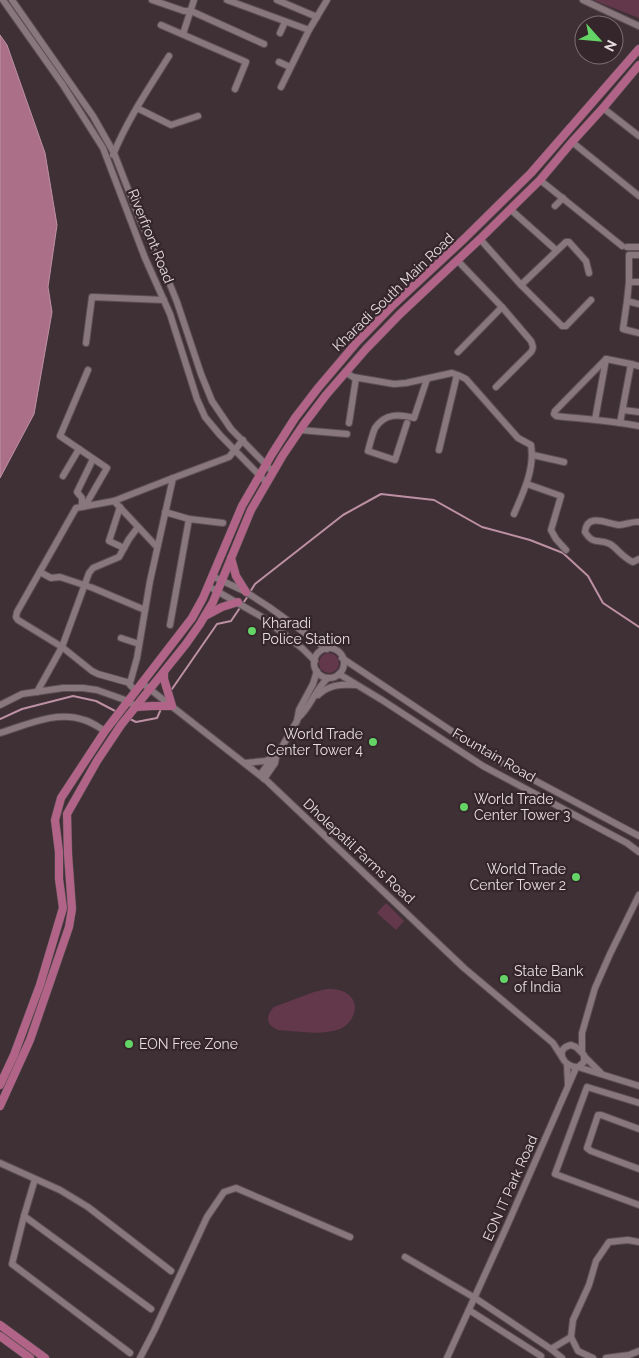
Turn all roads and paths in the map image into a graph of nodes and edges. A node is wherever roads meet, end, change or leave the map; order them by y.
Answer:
1 (3, 0) edge
2 (12, 0) edge
3 (152, 0) edge
4 (194, 0) edge
5 (227, 0) edge
6 (277, 0) edge
7 (327, 0) edge
8 (583, 0) edge
9 (191, 11) junction
10 (317, 17) junction
11 (284, 22) junction
12 (161, 25) dead end
13 (639, 26) edge
14 (309, 30) junction
15 (280, 33) dead end
16 (183, 34) junction
17 (264, 44) dead end
18 (639, 49) edge
19 (169, 56) dead end
20 (279, 62) dead end
21 (290, 67) junction
22 (637, 70) edge
23 (281, 87) dead end
24 (235, 90) dead end
25 (137, 108) junction
26 (603, 108) junction
27 (198, 116) dead end
28 (639, 136) edge
29 (572, 142) junction
30 (114, 153) junction
31 (110, 164) junction
32 (540, 180) junction
33 (639, 196) edge
34 (563, 198) junction
35 (554, 206) dead end
36 (510, 209) junction
37 (480, 239) junction
38 (639, 247) edge
39 (556, 250) junction
40 (639, 255) edge
41 (457, 260) junction
42 (589, 273) dead end
43 (629, 282) junction
44 (639, 282) edge
45 (521, 284) junction
46 (164, 300) junction
47 (591, 300) dead end
48 (627, 301) junction
49 (639, 304) edge
50 (502, 307) junction
51 (639, 333) edge
52 (86, 343) dead end
53 (458, 352) dead end
54 (606, 360) junction
55 (631, 364) junction
56 (639, 366) edge
57 (88, 370) dead end
58 (345, 372) junction
59 (457, 375) junction
60 (356, 378) junction
61 (427, 379) junction
62 (496, 387) dead end
63 (623, 410) junction
64 (639, 412) edge
65 (595, 420) junction
66 (349, 423) dead end
67 (620, 423) junction
68 (407, 424) dead end
69 (639, 426) edge
70 (300, 430) junction
71 (347, 434) dead end
72 (243, 440) junction
73 (78, 449) junction
74 (236, 450) junction
75 (439, 450) dead end
76 (532, 455) junction
77 (93, 459) junction
78 (564, 462) dead end
79 (266, 464) junction
80 (273, 472) junction
81 (260, 474) junction
82 (63, 476) dead end
83 (173, 478) junction
84 (267, 482) junction
85 (527, 484) junction
86 (114, 501) junction
87 (84, 507) junction
88 (120, 507) junction
89 (165, 512) junction
90 (514, 514) dead end
91 (189, 519) junction
92 (639, 522) edge
93 (223, 523) dead end
94 (138, 527) junction
95 (157, 547) junction
96 (124, 548) junction
97 (566, 550) dead end
98 (231, 558) junction
99 (639, 559) edge
100 (40, 572) junction
101 (212, 576) junction
102 (221, 581) junction
103 (84, 585) junction
104 (208, 586) junction
105 (217, 591) junction
106 (249, 594) junction
107 (239, 603) junction
108 (145, 610) junction
109 (205, 616) junction
110 (170, 625) dead end
111 (122, 638) dead end
112 (139, 644) junction
113 (62, 647) junction
114 (327, 649) junction
115 (342, 658) junction
116 (315, 662) junction
117 (317, 671) junction
118 (164, 672) junction
119 (339, 674) junction
120 (328, 678) junction
121 (130, 683) junction
122 (142, 683) junction
123 (358, 685) junction
124 (150, 689) junction
125 (136, 691) junction
126 (37, 692) junction
127 (313, 699) junction
128 (126, 704) junction
129 (0, 705) edge
130 (172, 706) junction
131 (134, 710) junction
132 (115, 717) junction
133 (298, 718) junction
134 (123, 723) junction
135 (105, 731) junction
136 (0, 733) edge
137 (274, 758) junction
138 (245, 763) junction
139 (262, 777) junction
140 (639, 836) edge
141 (639, 852) edge
142 (639, 896) edge
143 (28, 1018) junction
144 (37, 1021) junction
145 (582, 1032) junction
146 (553, 1043) junction
147 (569, 1046) junction
148 (583, 1054) junction
149 (562, 1057) junction
150 (567, 1064) junction
151 (577, 1068) junction
152 (602, 1074) junction
153 (0, 1085) edge
154 (639, 1086) edge
155 (569, 1087) junction
156 (639, 1103) edge
157 (0, 1106) edge
158 (639, 1129) edge
159 (0, 1163) edge
160 (639, 1168) edge
161 (35, 1179) junction
162 (639, 1205) edge
163 (24, 1216) junction
164 (350, 1237) dead end
165 (639, 1242) edge
166 (405, 1257) dead end
167 (171, 1271) dead end
168 (475, 1298) junction
169 (152, 1309) dead end
170 (469, 1310) junction
171 (0, 1324) edge
172 (529, 1334) junction
173 (0, 1336) edge
174 (572, 1337) junction
175 (522, 1346) junction
176 (551, 1350) junction
177 (639, 1351) edge
178 (130, 1353) dead end
179 (541, 1356) dead end
180 (30, 1358) edge
181 (45, 1358) edge
182 (140, 1358) edge
183 (447, 1358) edge
184 (562, 1358) edge
185 (593, 1358) edge
186 (606, 1358) edge

1 - 31 street, Riverfront Road
2 - 30 street, Riverfront Road
3 - 9 street
4 - 9 street
5 - 11 street
6 - 10 street
7 - 10 street
8 - 13 street
9 - 16 street
9 - 17 street
10 - 14 street
11 - 14 street
11 - 15 street
12 - 16 street
14 - 21 street
16 - 24 street
18 - 79 main road, Kharadi South Main Road
19 - 25 street
20 - 21 street
21 - 23 street
22 - 26 main road, Kharadi South Main Road
25 - 27 street
25 - 30 street
26 - 28 street
26 - 29 main road, Kharadi South Main Road
29 - 32 main road, Kharadi South Main Road
29 - 33 street
30 - 31 street
30 - 72 street, Riverfront Road
31 - 46 street, Riverfront Road
32 - 34 street
32 - 36 main road, Kharadi South Main Road
34 - 35 street
34 - 38 street
36 - 37 main road, Kharadi South Main Road
36 - 39 street
37 - 41 main road, Kharadi South Main Road
37 - 45 street
39 - 42 street
39 - 45 street
40 - 43 street
41 - 50 street
41 - 58 main road, Kharadi South Main Road
43 - 44 street
43 - 48 street
45 - 47 street
46 - 52 street
46 - 74 street, Riverfront Road
48 - 49 street
48 - 51 street
50 - 53 street
50 - 62 street
54 - 55 street
54 - 65 street
54 - 65 street
55 - 56 street
55 - 63 street
57 - 73 street
58 - 60 street
58 - 70 main road, Kharadi South Main Road
59 - 61 street
59 - 75 street
59 - 76 street
60 - 61 street
60 - 66 street
61 - 68 street
63 - 64 street
63 - 67 street
65 - 67 street
67 - 69 street
70 - 71 street
70 - 80 main road, Kharadi South Main Road
72 - 74 street
72 - 79 street, Riverfront Road
73 - 77 street
73 - 82 street
74 - 81 street, Riverfront Road
74 - 83 street
76 - 78 street
76 - 85 street
77 - 87 street
77 - 87 street
79 - 80 street, Riverfront Road
79 - 81 main road, Kharadi South Main Road
80 - 84 main road, Kharadi South Main Road
81 - 84 street, Riverfront Road
81 - 101 main road, Kharadi South Main Road
83 - 86 street
83 - 89 street
84 - 98 main road, Kharadi South Main Road
85 - 90 street
85 - 97 street
86 - 87 street
86 - 88 street
87 - 100 street
88 - 94 street
88 - 96 street
89 - 91 street
89 - 95 street
91 - 93 street
91 - 110 street
92 - 99 street
94 - 95 street
94 - 96 street
95 - 108 street
96 - 103 street
98 - 102 main road, Kharadi South Main Road
98 - 106 main road
100 - 103 street
100 - 113 street
101 - 102 street, Fountain Road
101 - 104 main road, Kharadi South Main Road
102 - 105 main road, Kharadi South Main Road
102 - 106 street, Fountain Road
103 - 108 street
103 - 113 street
104 - 105 street
104 - 122 main road, Kharadi South Main Road
105 - 107 street
105 - 109 main road, Kharadi South Main Road
106 - 114 street, Fountain Road
107 - 109 main road
107 - 116 street
108 - 112 street
109 - 118 main road, Kharadi South Main Road
111 - 112 street
112 - 121 street
113 - 121 street
113 - 126 street
114 - 115 street, Fountain Road
114 - 116 street
115 - 119 street
115 - 140 street, Fountain Road
116 - 117 street
117 - 120 street
117 - 133 street
118 - 124 main road, Kharadi South Main Road
118 - 130 main road
119 - 120 street
119 - 123 street, Fountain Road
120 - 127 street
121 - 125 street
122 - 124 street, Dholepatil Farms Road
122 - 125 main road, Kharadi South Main Road
123 - 127 street
123 - 141 street, Fountain Road
124 - 130 street, Dholepatil Farms Road
124 - 131 main road, Kharadi South Main Road
125 - 128 main road, Kharadi South Main Road
126 - 128 street
126 - 129 street
127 - 133 street
128 - 131 street
128 - 132 main road, Kharadi South Main Road
130 - 131 main road
130 - 138 street, Dholepatil Farms Road
131 - 134 main road, Kharadi South Main Road
132 - 134 main road
132 - 135 main road, Kharadi South Main Road
133 - 137 street
134 - 144 main road, Kharadi South Main Road
135 - 136 street
135 - 143 main road, Kharadi South Main Road
137 - 138 street
137 - 139 street
138 - 139 street, Dholepatil Farms Road
139 - 146 street, Dholepatil Farms Road
142 - 145 street
143 - 144 main road
143 - 153 main road, Kharadi South Main Road
144 - 157 main road, Kharadi South Main Road
145 - 147 street
145 - 148 street
146 - 147 street, Dholepatil Farms Road
146 - 149 street, Dholepatil Farms Road
147 - 148 street
147 - 149 street
148 - 151 street
148 - 152 street
149 - 150 street
150 - 151 street
150 - 155 street
151 - 152 street
151 - 155 street, EON IT Park Road
152 - 154 street
155 - 168 street, EON IT Park Road
156 - 162 street
158 - 160 street
159 - 161 street
161 - 163 street
161 - 167 street
163 - 169 street
163 - 178 street
164 - 182 street
165 - 174 street
166 - 168 street
168 - 170 street, EON IT Park Road
168 - 172 street
170 - 175 street
170 - 183 street, EON IT Park Road
171 - 181 main road
172 - 175 street
172 - 176 street
173 - 180 main road
174 - 176 street
174 - 185 street
175 - 179 street
176 - 184 street
177 - 186 street

